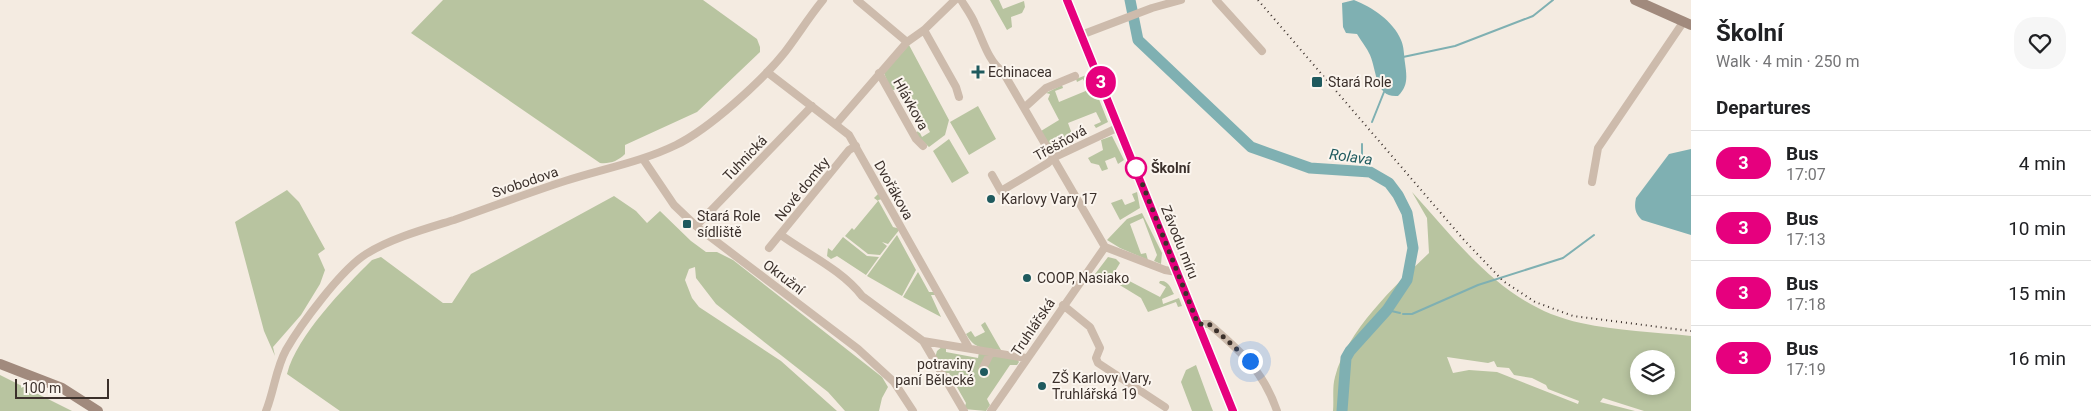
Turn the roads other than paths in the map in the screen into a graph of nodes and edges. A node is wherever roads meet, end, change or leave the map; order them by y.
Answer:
1 (823, 0) edge
2 (857, 0) edge
3 (955, 0) edge
4 (961, 0) edge
5 (1067, 0) edge
6 (1181, 0) edge
7 (1216, 0) edge
8 (1635, 0) edge
9 (1687, 23) edge
10 (924, 30) junction
11 (1081, 35) junction
12 (907, 42) junction
13 (1262, 50) dead end
14 (767, 72) junction
15 (879, 73) junction
16 (1075, 76) dead end
17 (959, 97) dead end
18 (812, 106) junction
19 (1024, 108) junction
20 (836, 124) junction
21 (1119, 127) junction
22 (856, 146) junction
23 (923, 146) dead end
24 (1053, 158) junction
25 (643, 159) junction
26 (992, 175) dead end
27 (1592, 182) dead end
28 (696, 226) junction
29 (781, 235) junction
30 (1105, 247) junction
31 (769, 248) dead end
32 (1177, 272) junction
33 (1063, 305) junction
34 (1198, 324) junction
35 (923, 341) junction
36 (939, 344) junction
37 (969, 348) junction
38 (991, 352) junction
39 (932, 357) junction
40 (1026, 358) junction
41 (0, 364) edge
42 (983, 368) dead end
43 (1165, 407) dead end
44 (98, 411) edge
45 (266, 411) edge
46 (913, 411) edge
47 (964, 411) edge
48 (990, 411) edge
49 (1233, 411) edge
50 (1278, 411) edge

1 - 14 street, Svobodova
2 - 12 street
3 - 10 street, Hlávkova
4 - 19 street
5 - 11 main road, Závodu míru
6 - 11 street
7 - 13 street
8 - 9 main road
9 - 27 street
10 - 12 street, Hlávkova
10 - 17 street
11 - 21 main road, Závodu míru
12 - 15 street, Hlávkova
14 - 18 street, Dvořákova
14 - 25 street, Svobodova
15 - 20 street, Hlávkova
15 - 23 street, Hlávkova
16 - 19 street
18 - 20 street, Dvořákova
18 - 28 street, Tuhnická
19 - 24 street
20 - 22 street, Dvořákova
21 - 24 street, Třešňová
21 - 32 main road, Závodu míru
22 - 29 street, Nové domky
22 - 37 street, Dvořákova
24 - 26 street, Třešňová
24 - 30 street
25 - 28 street, Okružní
25 - 45 street, Svobodova
28 - 46 street, Okružní
29 - 31 street, Nové domky
29 - 35 street
30 - 32 street
30 - 33 street, Truhlářská
32 - 34 main road, Závodu míru
33 - 40 street, Truhlářská
33 - 43 street
34 - 49 main road, Závodu míru
34 - 50 street
35 - 36 street
35 - 39 street
36 - 37 street
36 - 39 street
37 - 38 street
38 - 40 street
38 - 42 street
39 - 47 street
40 - 48 street, Truhlářská
41 - 44 main road

